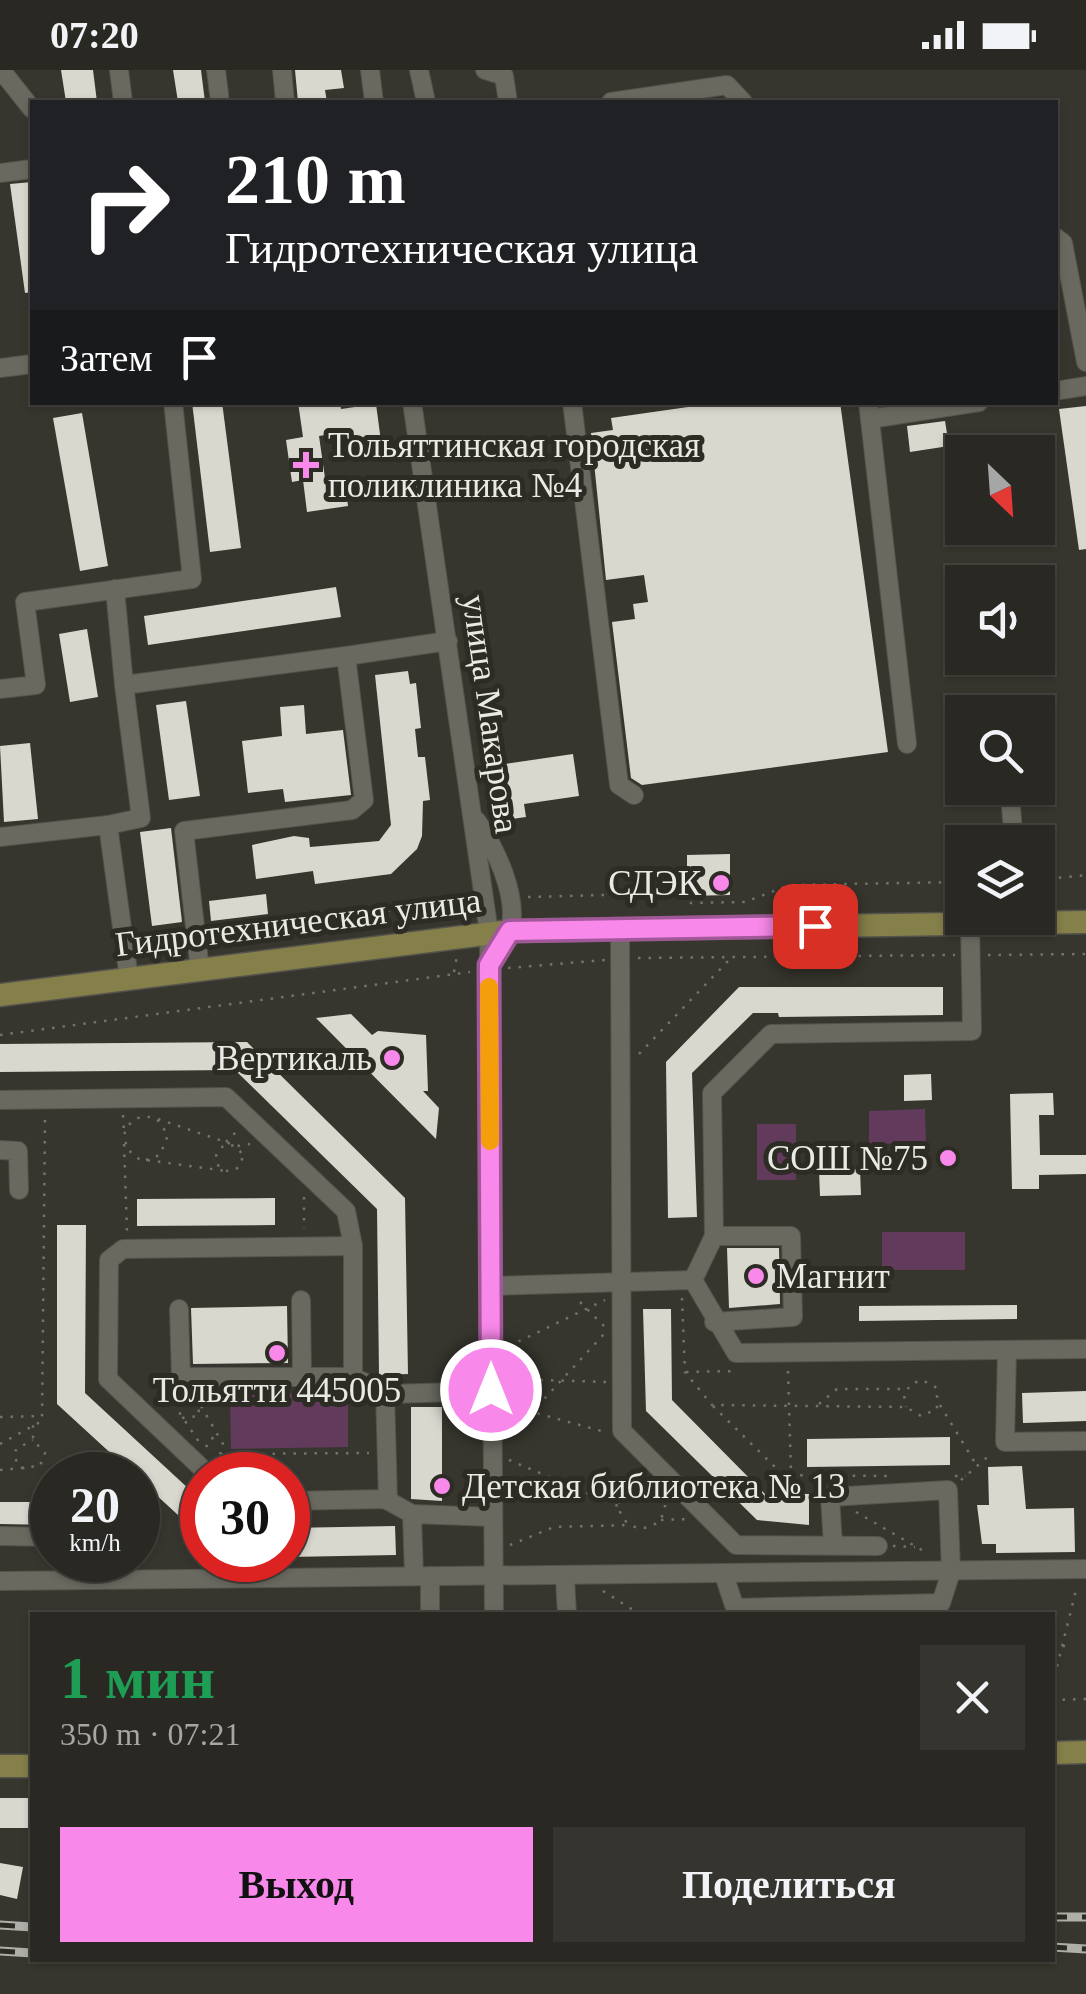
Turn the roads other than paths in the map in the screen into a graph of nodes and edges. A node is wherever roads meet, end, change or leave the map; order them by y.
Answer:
1 (1, 70) edge
2 (119, 70) edge
3 (216, 70) edge
4 (282, 70) edge
5 (370, 70) edge
6 (418, 70) edge
7 (485, 70) edge
8 (726, 78) edge
9 (123, 100) edge
10 (220, 100) edge
11 (285, 100) edge
12 (374, 100) edge
13 (426, 100) edge
14 (508, 100) edge
15 (622, 100) edge
16 (742, 100) edge
17 (30, 106) edge
18 (30, 169) edge
19 (0, 173) edge
20 (1058, 239) edge
21 (1086, 362) edge
22 (30, 364) edge
23 (0, 368) edge
24 (1086, 386) edge
25 (1058, 391) edge
26 (173, 405) edge
27 (412, 405) edge
28 (572, 405) edge
29 (943, 405) edge
30 (869, 411) edge
31 (115, 589) junction
32 (448, 641) junction
33 (346, 656) junction
34 (124, 686) junction
35 (0, 689) edge
36 (907, 744) dead end
37 (634, 795) dead end
38 (1011, 807) dead end
39 (472, 815) junction
40 (108, 825) junction
41 (1013, 825) edge
42 (0, 838) edge
43 (1055, 921) edge
44 (1086, 922) edge
45 (945, 923) edge
46 (620, 928) junction
47 (500, 932) junction
48 (970, 935) edge
49 (200, 970) junction
50 (129, 978) junction
51 (0, 995) edge
52 (0, 1100) edge
53 (0, 1150) edge
54 (19, 1190) dead end
55 (714, 1236) junction
56 (353, 1246) junction
57 (687, 1280) junction
58 (624, 1282) junction
59 (490, 1286) junction
60 (301, 1300) dead end
61 (179, 1308) dead end
62 (714, 1322) junction
63 (1086, 1349) edge
64 (1007, 1350) junction
65 (302, 1377) junction
66 (354, 1377) junction
67 (491, 1384) junction
68 (385, 1392) junction
69 (1086, 1441) edge
70 (185, 1452) edge
71 (388, 1501) junction
72 (310, 1502) edge
73 (412, 1514) junction
74 (492, 1517) junction
75 (0, 1536) edge
76 (30, 1537) edge
77 (833, 1545) junction
78 (874, 1546) road end
79 (951, 1567) junction
80 (1083, 1570) edge
81 (422, 1576) junction
82 (492, 1576) junction
83 (724, 1576) junction
84 (565, 1578) junction
85 (0, 1581) edge
86 (429, 1612) edge
87 (494, 1612) edge
88 (566, 1612) edge
89 (1086, 1752) edge
90 (1055, 1753) edge
91 (0, 1766) edge
92 (30, 1766) edge

1 - 17 street
2 - 9 street
3 - 10 street
4 - 11 street
5 - 12 street
6 - 13 street
7 - 14 street
8 - 15 street
8 - 16 street
18 - 19 street
20 - 21 street
22 - 23 street
24 - 25 street
26 - 31 street
27 - 32 street, улица Макарова
28 - 37 street
29 - 30 street
30 - 36 street
31 - 34 street
31 - 35 street
32 - 33 street
32 - 39 street, улица Макарова
33 - 34 street
33 - 49 street
34 - 40 street
38 - 41 street
39 - 47 street, улица Макарова
39 - 47 street
40 - 42 street
40 - 50 street
43 - 44 main road, Гидротехническая улица
45 - 46 main road, Гидротехническая улица
46 - 47 main road, Гидротехническая улица
46 - 58 street
47 - 49 main road, Гидротехническая улица
47 - 59 street
48 - 55 street
49 - 50 main road, Гидротехническая улица
50 - 51 main road, Гидротехническая улица
52 - 56 street
53 - 54 street
55 - 57 street
55 - 62 street
56 - 66 street
56 - 70 street
57 - 58 street
57 - 62 street
58 - 59 street
58 - 77 street
59 - 67 street
60 - 65 street
61 - 65 street
62 - 64 street
63 - 64 street
64 - 69 street
65 - 66 street
66 - 68 street
67 - 68 street
67 - 74 street
68 - 71 street
71 - 72 street
71 - 73 street
73 - 74 street
73 - 81 street
74 - 82 street
75 - 76 street
77 - 78 street
77 - 79 street
79 - 80 street
79 - 83 street
79 - 83 street
81 - 82 street
81 - 85 street
81 - 86 street
82 - 84 street
82 - 87 street
83 - 84 street
84 - 88 street
89 - 90 main road
91 - 92 main road

